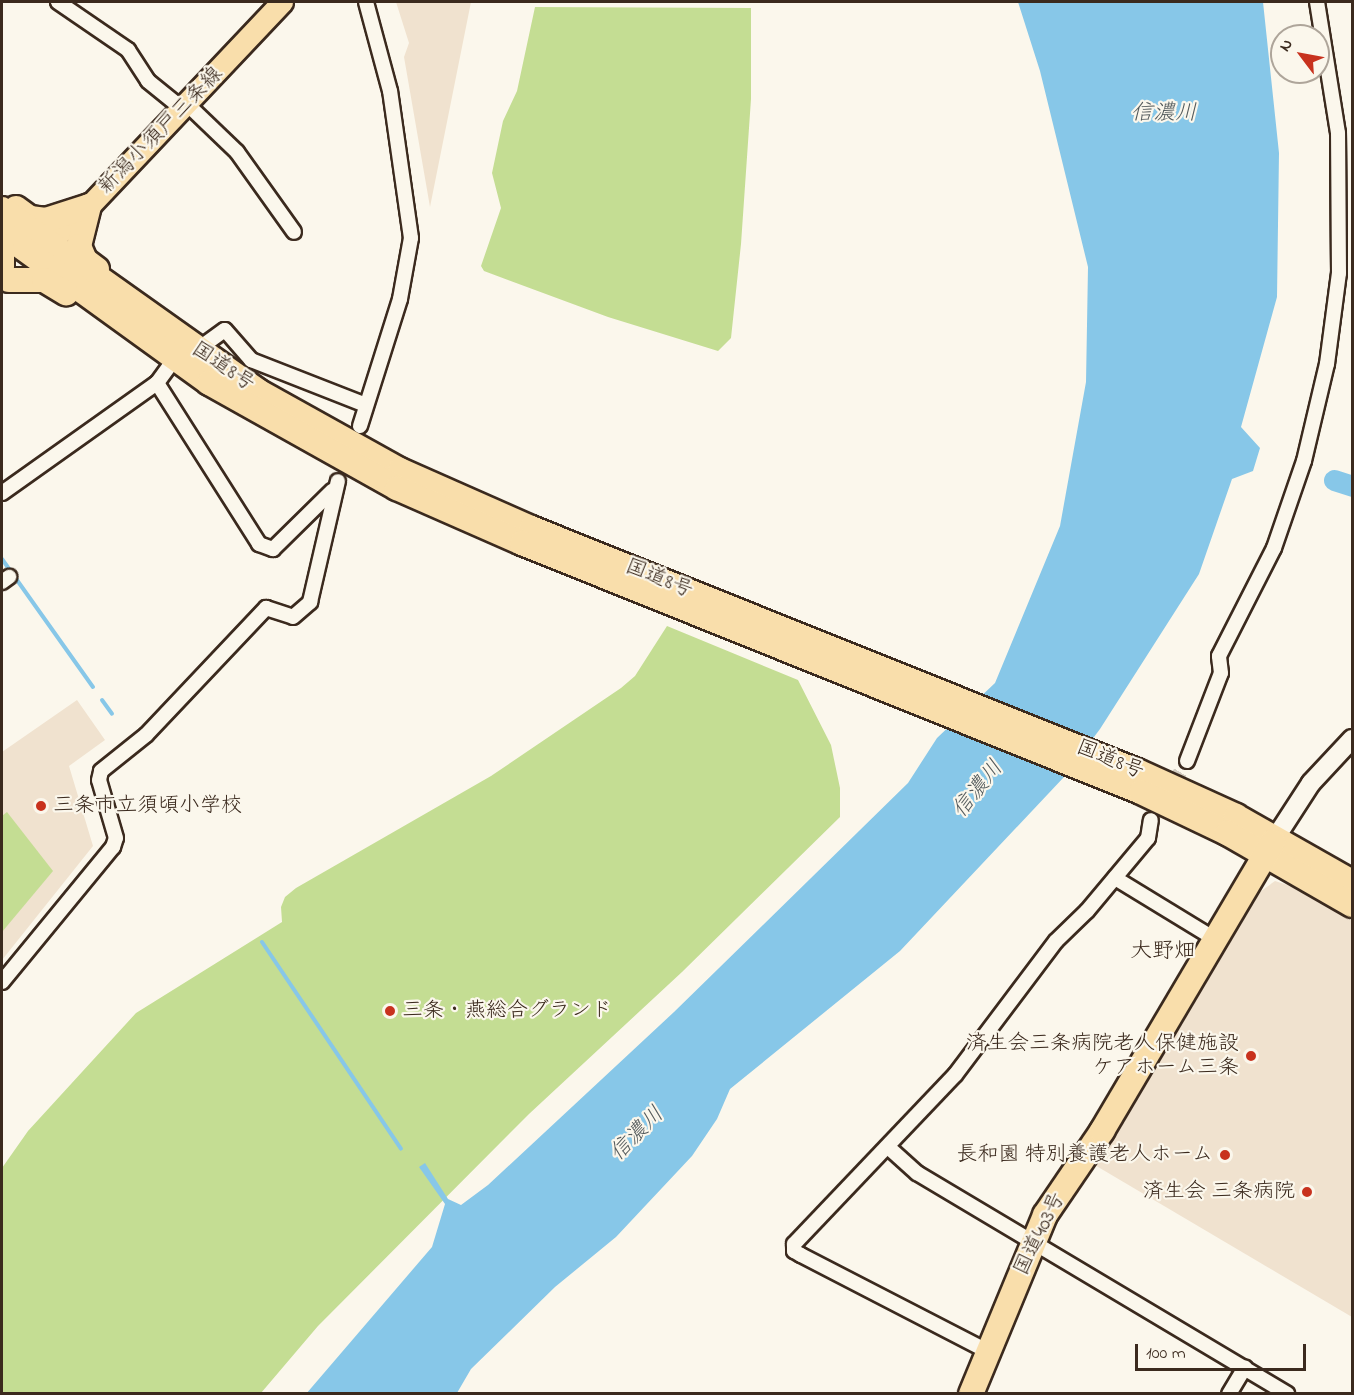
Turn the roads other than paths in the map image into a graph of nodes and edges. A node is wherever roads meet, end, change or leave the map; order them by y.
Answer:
1 (58, 2) edge
2 (83, 2) edge
3 (282, 2) edge
4 (366, 2) edge
5 (1317, 2) edge
6 (75, 14) junction
7 (187, 104) junction
8 (2, 198) edge
9 (89, 206) junction
10 (2, 209) edge
11 (294, 232) dead end
12 (2, 233) edge
13 (2, 246) edge
14 (41, 250) junction
15 (4, 278) edge
16 (143, 312) junction
17 (110, 313) junction
18 (197, 350) junction
19 (174, 360) junction
20 (157, 383) junction
21 (366, 405) junction
22 (360, 426) dead end
23 (398, 479) junction
24 (2, 493) edge
25 (1353, 739) edge
26 (1187, 761) tunnel mouth
27 (1151, 820) tunnel mouth
28 (1270, 846) junction
29 (1115, 878) junction
30 (1353, 882) edge
31 (1353, 905) edge
32 (1215, 939) junction
33 (2, 982) edge
34 (888, 1147) junction
35 (1033, 1239) junction
36 (987, 1351) junction
37 (1245, 1367) junction
38 (971, 1394) edge
39 (1229, 1394) edge
40 (1287, 1394) edge

1 - 6 street
2 - 6 street
3 - 7 main road, 新潟小須戸三条線
4 - 21 street
5 - 26 street
6 - 7 street
7 - 9 main road, 新潟小須戸三条線
7 - 11 street
8 - 9 highway
9 - 14 main road, 新潟小須戸三条線
9 - 16 highway
10 - 14 highway, 国道8号
12 - 14 highway, 国道8号
13 - 15 highway
14 - 15 street
14 - 16 highway, 国道8号
14 - 17 highway, 国道8号
15 - 17 highway
16 - 18 highway, 国道8号
17 - 19 highway, 国道8号
18 - 21 street
18 - 23 highway, 国道8号
19 - 20 street
19 - 23 highway, 国道8号
20 - 24 street
20 - 33 street
21 - 22 street
23 - 28 highway, 国道8号
25 - 28 street
27 - 29 street
28 - 30 highway, 国道8号
28 - 31 highway, 国道8号
28 - 32 highway, 国道403号
29 - 32 street
29 - 34 street
32 - 35 highway, 国道403号
34 - 35 street
34 - 36 street
35 - 36 highway, 国道403号
35 - 37 street
36 - 38 highway, 国道403号
37 - 39 street
37 - 40 street

